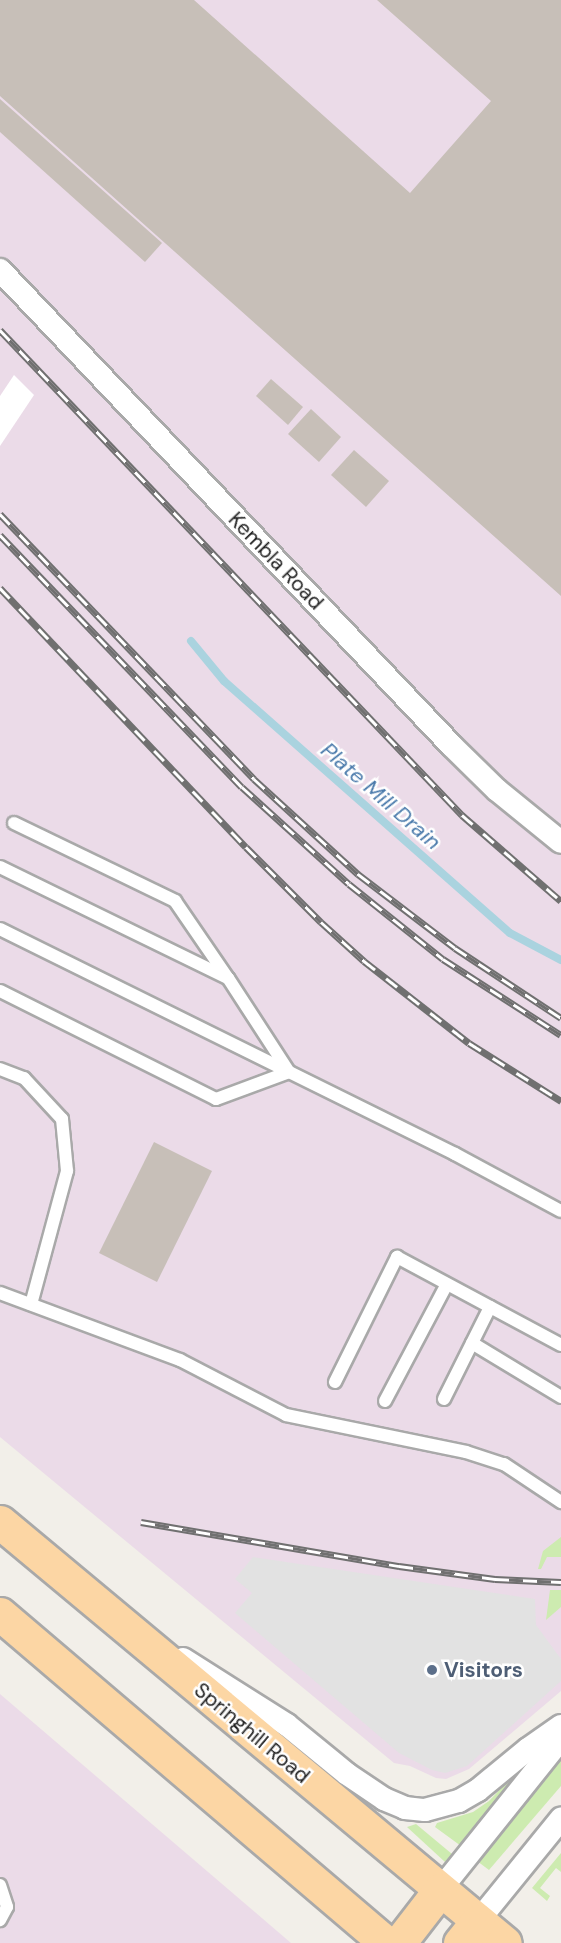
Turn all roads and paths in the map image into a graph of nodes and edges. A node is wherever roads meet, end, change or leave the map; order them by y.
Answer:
1 (0, 270) edge
2 (14, 823) dead end
3 (561, 842) edge
4 (0, 867) edge
5 (0, 928) edge
6 (228, 978) junction
7 (0, 991) edge
8 (0, 1070) edge
9 (289, 1072) junction
10 (561, 1211) edge
11 (447, 1284) junction
12 (0, 1293) edge
13 (31, 1304) junction
14 (490, 1307) junction
15 (472, 1343) junction
16 (561, 1345) edge
17 (335, 1382) dead end
18 (561, 1397) edge
19 (444, 1399) dead end
20 (385, 1401) dead end
21 (561, 1502) edge
22 (0, 1522) edge
23 (108, 1612) junction
24 (0, 1614) edge
25 (561, 1726) edge
26 (561, 1739) edge
27 (561, 1819) edge
28 (0, 1885) edge
29 (440, 1890) junction
30 (0, 1920) edge
31 (469, 1932) edge
32 (386, 1943) edge
33 (399, 1943) edge
34 (505, 1943) edge

1 - 3 street, Kembla Road
2 - 6 lane
4 - 6 lane
5 - 9 lane
6 - 9 lane
7 - 9 lane
8 - 13 lane
9 - 10 lane
11 - 14 lane
11 - 17 lane
11 - 20 lane
12 - 13 lane
13 - 21 lane
14 - 15 lane
14 - 16 lane
15 - 18 lane
15 - 19 lane
22 - 23 main road, Springhill Road
23 - 25 street
23 - 29 main road, Springhill Road
24 - 32 main road
26 - 29 street
27 - 31 street
28 - 30 lane
29 - 31 main road, Springhill Road
29 - 33 main road
31 - 34 main road, Springhill Road

